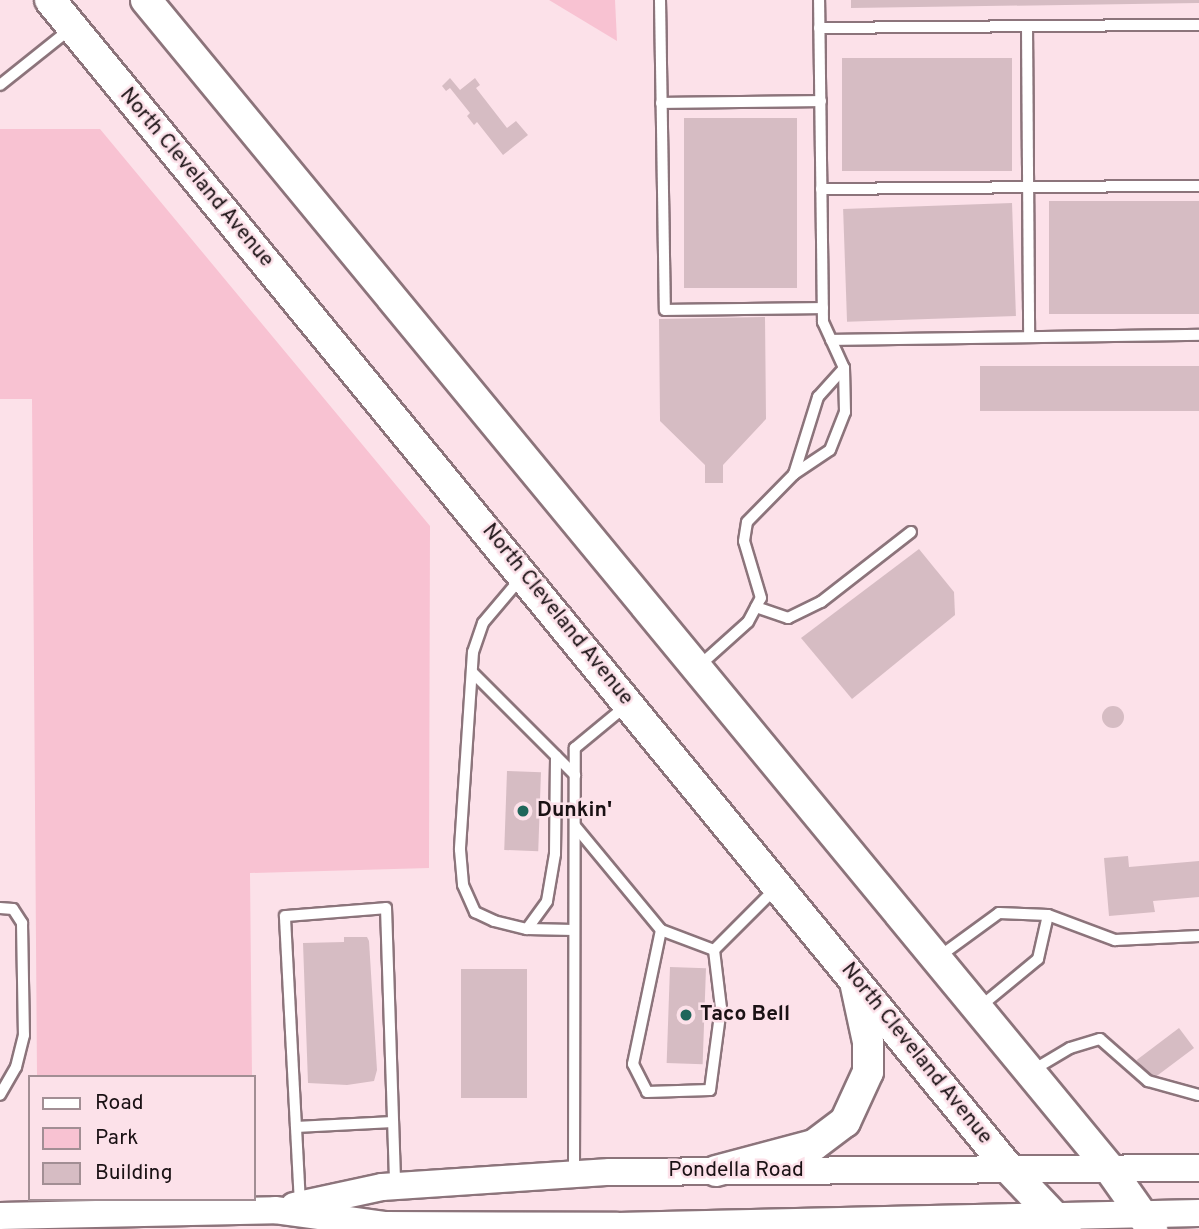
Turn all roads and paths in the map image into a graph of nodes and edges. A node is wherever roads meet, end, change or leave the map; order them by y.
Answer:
1 (50, 0) edge
2 (146, 0) edge
3 (660, 0) edge
4 (819, 0) edge
5 (1199, 25) edge
6 (1027, 27) junction
7 (73, 28) junction
8 (820, 28) junction
9 (0, 85) edge
10 (821, 101) junction
11 (661, 103) junction
12 (1199, 186) edge
13 (1028, 187) junction
14 (821, 189) junction
15 (823, 308) junction
16 (1199, 335) edge
17 (1029, 337) junction
18 (831, 340) junction
19 (844, 368) junction
20 (794, 474) junction
21 (911, 532) dead end
22 (524, 575) junction
23 (756, 607) junction
24 (697, 668) junction
25 (472, 672) junction
26 (630, 703) junction
27 (556, 757) junction
28 (575, 775) junction
29 (575, 826) junction
30 (780, 885) junction
31 (0, 908) edge
32 (1048, 915) junction
33 (527, 929) junction
34 (574, 930) junction
35 (661, 930) junction
36 (1199, 936) edge
37 (714, 950) junction
38 (937, 959) junction
39 (853, 974) junction
40 (978, 1008) junction
41 (1030, 1072) junction
42 (0, 1095) edge
43 (1199, 1096) edge
44 (393, 1122) junction
45 (296, 1126) junction
46 (1110, 1168) junction
47 (1199, 1168) edge
48 (1010, 1170) junction
49 (716, 1171) junction
50 (574, 1174) junction
51 (395, 1186) junction
52 (287, 1207) junction
53 (1199, 1213) edge
54 (0, 1216) edge
55 (1147, 1222) edge
56 (1062, 1224) edge
57 (819, 1226) edge

1 - 7 main road, North Cleveland Avenue
2 - 24 main road
3 - 11 lane
4 - 8 lane
5 - 6 lane
6 - 8 lane
6 - 13 lane
7 - 9 lane
7 - 22 main road, North Cleveland Avenue
8 - 10 lane
10 - 11 lane
10 - 14 lane
11 - 15 lane
12 - 13 lane
13 - 14 lane
13 - 17 lane
14 - 15 lane
15 - 18 lane
16 - 17 lane
17 - 18 lane
18 - 19 lane
19 - 20 lane
19 - 20 lane
20 - 23 lane
21 - 23 lane
22 - 25 lane
22 - 26 main road, North Cleveland Avenue
23 - 24 lane
24 - 38 main road
25 - 27 lane
25 - 33 lane
26 - 28 lane
26 - 30 main road, North Cleveland Avenue
27 - 28 lane
27 - 33 lane
28 - 29 lane
29 - 34 lane
29 - 35 lane
30 - 37 lane
30 - 39 main road, North Cleveland Avenue
31 - 42 lane
32 - 36 lane
32 - 38 lane
32 - 40 lane
33 - 34 lane
34 - 50 lane
35 - 37 lane
35 - 37 lane
38 - 40 main road
39 - 48 main road, North Cleveland Avenue
39 - 49 main road
40 - 41 main road
41 - 43 lane
41 - 46 main road
44 - 45 lane
44 - 45 lane
44 - 51 lane
45 - 52 lane
46 - 47 main road, Pondella Road
46 - 48 main road, Pondella Road
46 - 55 main road
48 - 49 main road, Pondella Road
48 - 56 main road, North Cleveland Avenue
49 - 50 main road, Pondella Road
50 - 51 main road, Pondella Road
51 - 52 main road, Pondella Road
52 - 54 main road, Pondella Road
52 - 57 main road, Pondella Road
53 - 55 main road, Pondella Road
55 - 56 main road, Pondella Road
56 - 57 main road, Pondella Road

